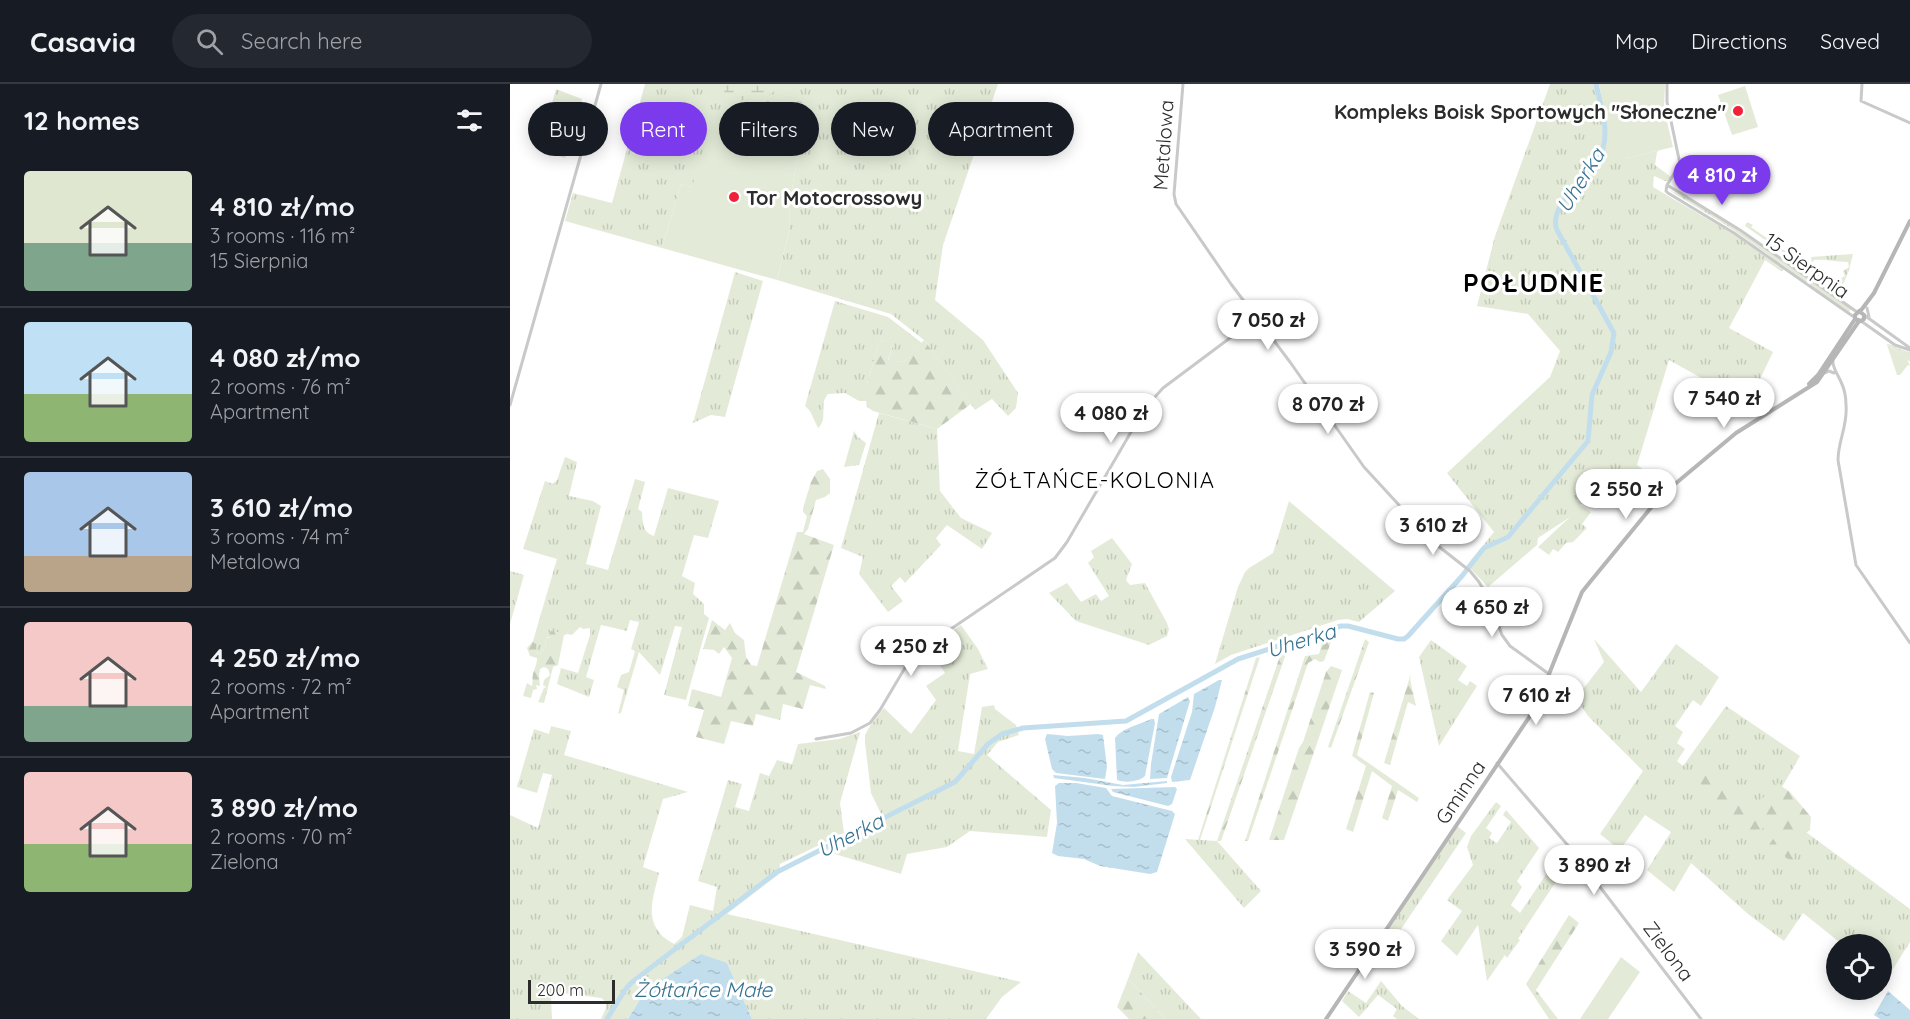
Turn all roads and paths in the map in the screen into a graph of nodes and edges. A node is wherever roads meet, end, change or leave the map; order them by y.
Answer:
1 (601, 84) edge
2 (1183, 84) edge
3 (1667, 84) edge
4 (1862, 84) edge
5 (1910, 123) edge
6 (1667, 185) junction
7 (1910, 221) edge
8 (1866, 307) junction
9 (1856, 310) junction
10 (1252, 312) junction
11 (1864, 315) junction
12 (1258, 319) junction
13 (1869, 319) junction
14 (1856, 321) junction
15 (1255, 324) junction
16 (1248, 325) junction
17 (1263, 326) junction
18 (1910, 349) edge
19 (1833, 358) junction
20 (1827, 364) junction
21 (1835, 372) junction
22 (1823, 375) junction
23 (1797, 394) junction
24 (510, 405) edge
25 (1910, 643) edge
26 (1549, 674) junction
27 (816, 739) dead end
28 (1497, 763) junction
29 (1326, 1019) edge
30 (1701, 1019) edge

1 - 24 street
2 - 10 street, Metalowa
3 - 6 street
4 - 5 street
6 - 9 street, 15 Sierpnia
6 - 14 street, 15 Sierpnia
7 - 8 main road
8 - 9 main road
8 - 11 main road
8 - 13 street
9 - 11 main road
9 - 14 main road
10 - 12 street, Metalowa
10 - 16 street
11 - 13 street
11 - 14 main road
12 - 15 street
12 - 16 street
12 - 17 street, Metalowa
13 - 18 street
14 - 18 street
14 - 19 main road
14 - 20 main road
15 - 16 street
15 - 17 street
16 - 27 street
17 - 26 street, Metalowa
19 - 20 main road
19 - 21 street
20 - 21 street
20 - 22 main road
20 - 23 main road
21 - 22 street
21 - 25 street
22 - 23 main road
23 - 26 main road, Gminna
26 - 28 main road, Gminna
28 - 29 main road, Gminna
28 - 30 street, Zielona

